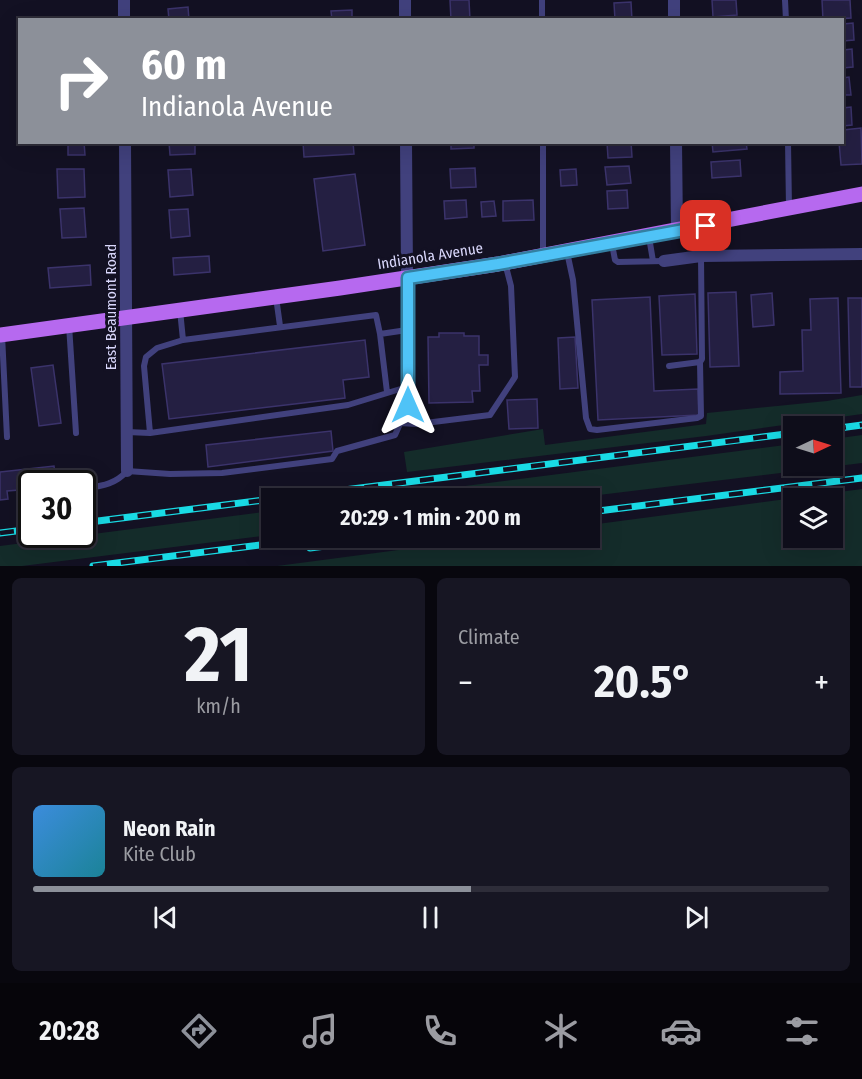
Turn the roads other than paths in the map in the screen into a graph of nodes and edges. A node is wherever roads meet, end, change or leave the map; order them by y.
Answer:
1 (124, 0) edge
2 (405, 0) edge
3 (542, 0) edge
4 (674, 0) edge
5 (785, 0) edge
6 (124, 18) edge
7 (405, 18) edge
8 (542, 18) edge
9 (674, 18) edge
10 (786, 18) edge
11 (125, 144) edge
12 (406, 144) edge
13 (543, 144) edge
14 (676, 144) edge
15 (788, 144) edge
16 (862, 194) edge
17 (789, 209) junction
18 (697, 228) junction
19 (677, 231) junction
20 (649, 236) junction
21 (612, 243) junction
22 (567, 252) junction
23 (862, 254) edge
24 (543, 256) junction
25 (701, 256) junction
26 (658, 261) junction
27 (505, 263) junction
28 (408, 278) junction
29 (276, 297) junction
30 (180, 310) junction
31 (126, 317) junction
32 (69, 325) junction
33 (280, 326) junction
34 (408, 330) junction
35 (380, 334) junction
36 (1, 335) edge
37 (183, 340) junction
38 (700, 362) junction
39 (669, 366) dead end
40 (408, 387) junction
41 (387, 392) junction
42 (408, 405) joint
43 (400, 423) junction
44 (127, 432) junction
45 (76, 433) dead end
46 (150, 433) junction
47 (7, 437) dead end
48 (127, 471) junction
49 (96, 487) edge

1 - 6 street
2 - 7 street
3 - 8 lane
4 - 9 street
5 - 10 lane
11 - 31 street, East Beaumont Road
12 - 28 street
13 - 24 lane
14 - 19 street
15 - 17 lane
16 - 17 main road, Indianola Avenue
17 - 18 main road, Indianola Avenue
18 - 19 main road, Indianola Avenue
18 - 25 street
19 - 20 main road, Indianola Avenue
20 - 21 main road, Indianola Avenue
20 - 26 lane
21 - 22 main road, Indianola Avenue
21 - 26 lane
22 - 24 main road, Indianola Avenue
22 - 38 lane
23 - 25 street
24 - 27 main road, Indianola Avenue
25 - 26 street
25 - 38 lane
27 - 28 main road, Indianola Avenue
27 - 43 lane
28 - 29 main road, Indianola Avenue
28 - 34 street
29 - 30 main road, Indianola Avenue
29 - 33 lane
30 - 31 main road, Indianola Avenue
30 - 37 lane
31 - 32 main road, Indianola Avenue
31 - 44 street, East Beaumont Road
32 - 36 main road, Indianola Avenue
32 - 45 lane
33 - 35 lane
33 - 37 lane
34 - 35 lane
34 - 40 street
35 - 41 lane
36 - 47 lane
37 - 46 lane
38 - 39 lane
40 - 41 lane
40 - 42 street
41 - 46 lane
42 - 43 lane
43 - 48 lane
44 - 46 lane
44 - 48 street, East Beaumont Road
48 - 49 lane

